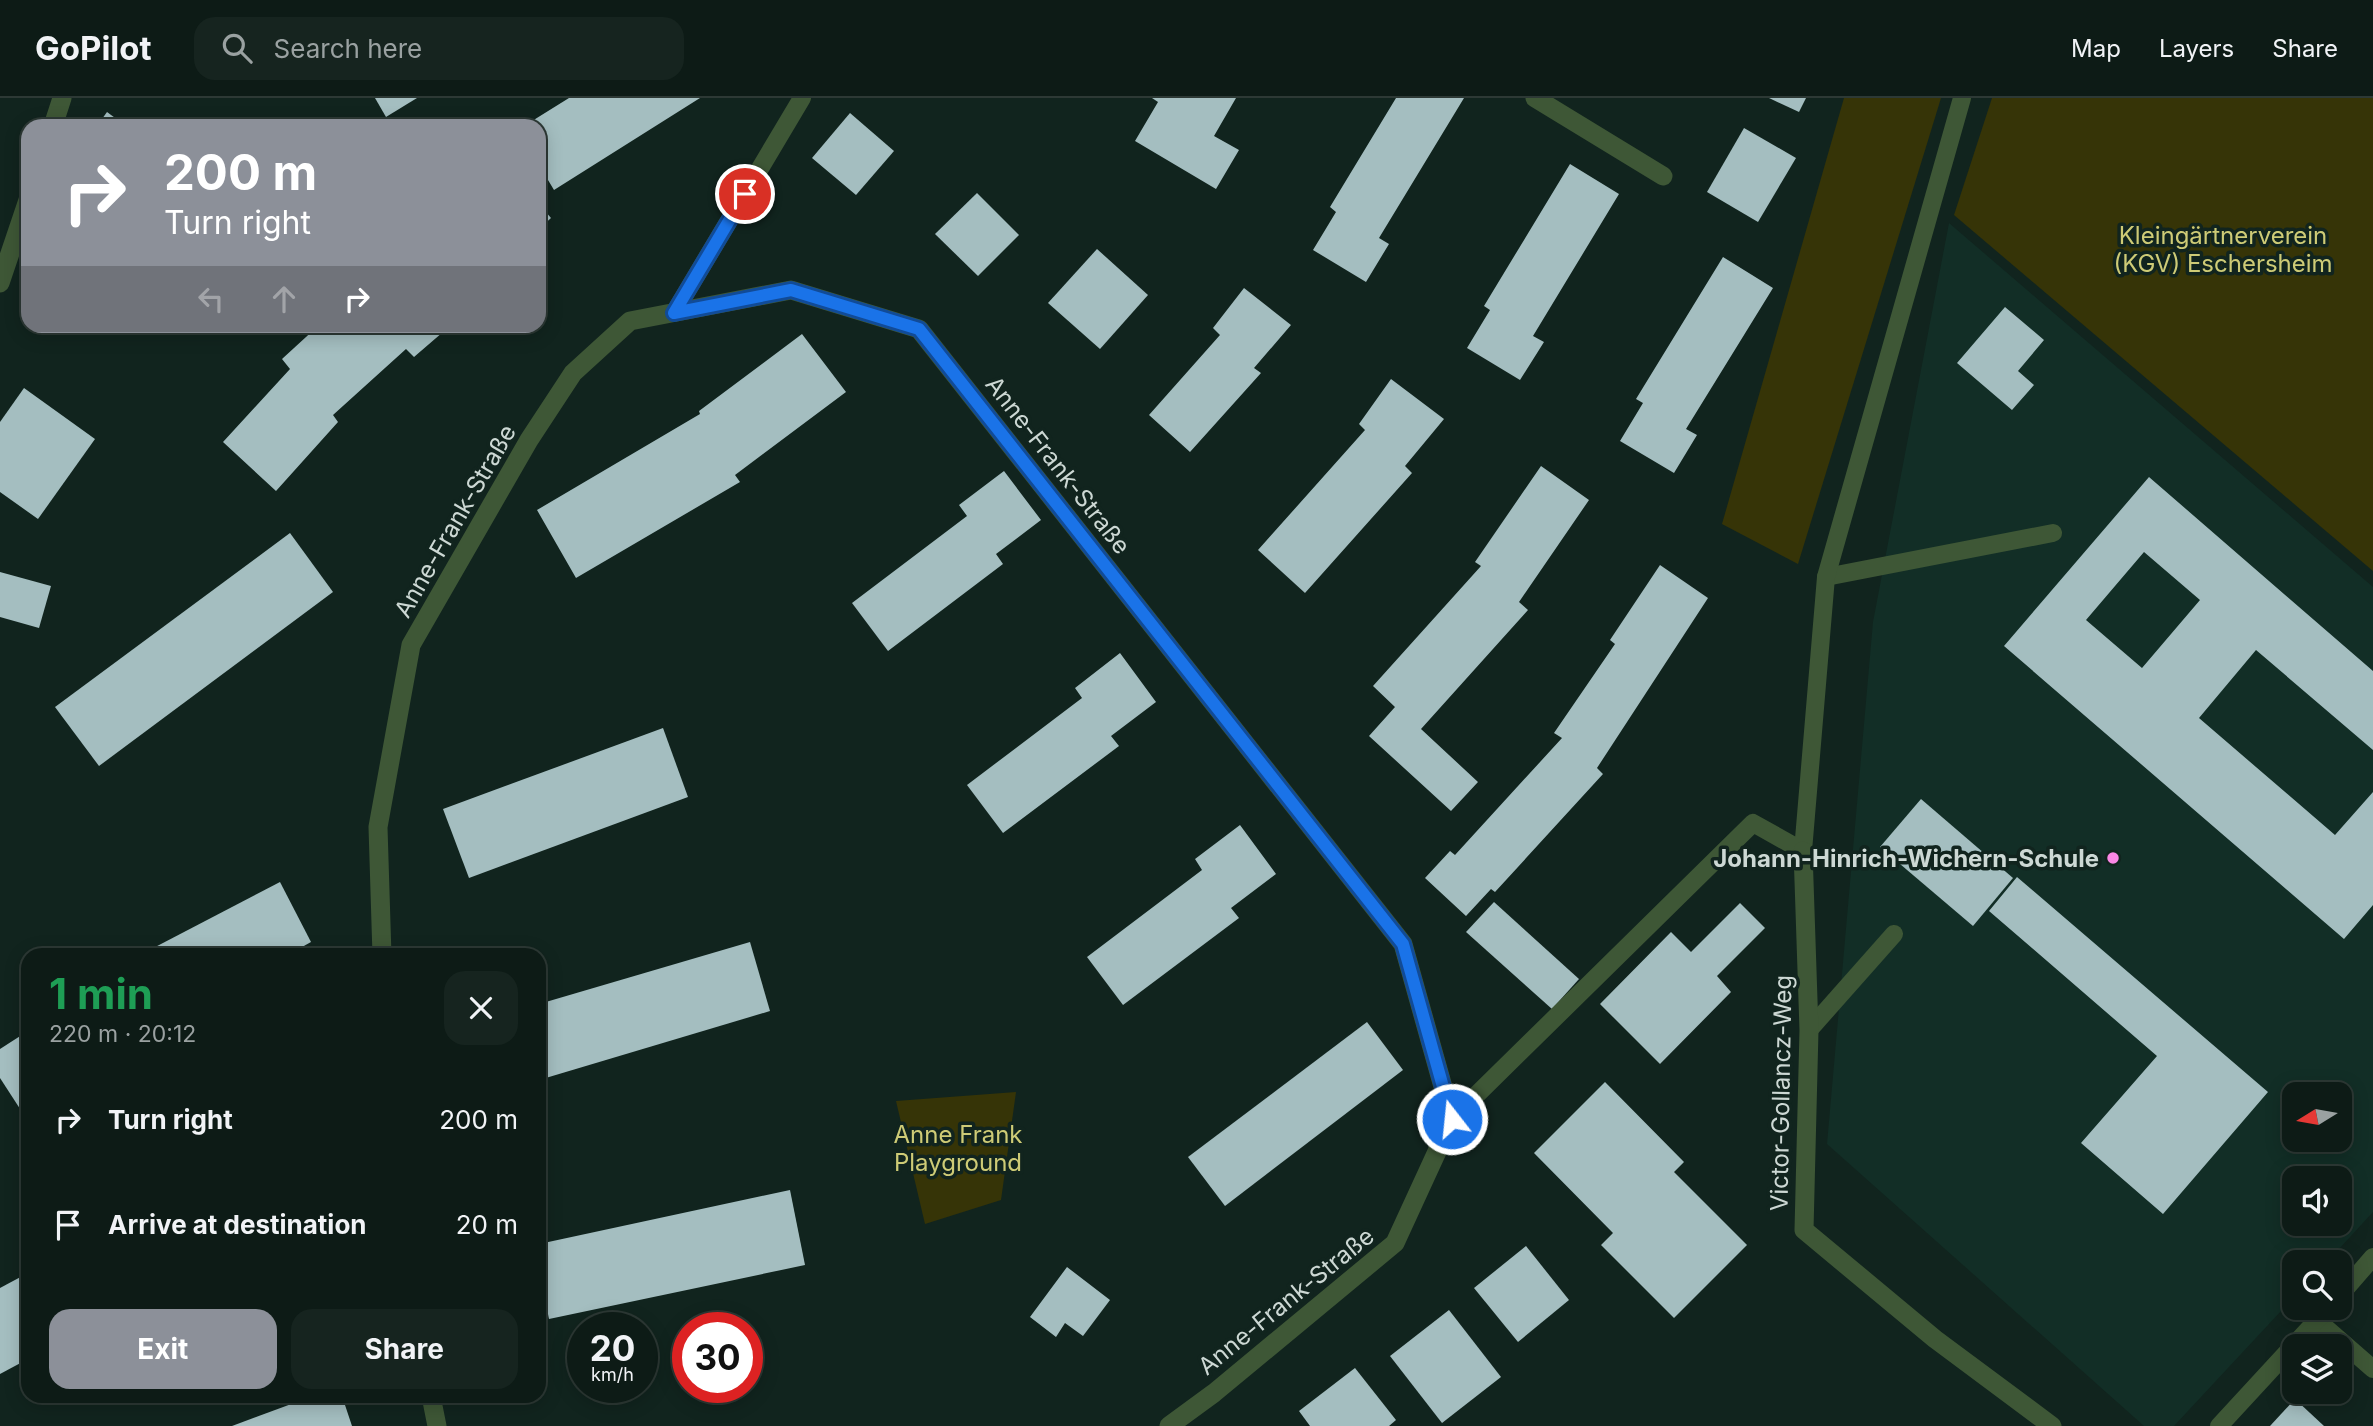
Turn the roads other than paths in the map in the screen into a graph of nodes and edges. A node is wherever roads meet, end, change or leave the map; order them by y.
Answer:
1 (62, 98) edge
2 (802, 98) edge
3 (1535, 98) edge
4 (1962, 98) edge
5 (55, 119) edge
6 (1663, 176) dead end
7 (21, 221) edge
8 (0, 283) edge
9 (674, 313) junction
10 (2053, 533) dead end
11 (1826, 578) junction
12 (1803, 851) junction
13 (1894, 934) dead end
14 (382, 948) edge
15 (1810, 1030) junction
16 (1452, 1119) junction
17 (2373, 1257) edge
18 (2352, 1282) edge
19 (2317, 1320) edge
20 (2328, 1320) edge
21 (2373, 1369) edge
22 (432, 1403) edge
23 (437, 1426) edge
24 (1169, 1426) edge
25 (2052, 1426) edge
26 (2219, 1426) edge

1 - 5 street
2 - 9 lane
3 - 6 street
4 - 11 lane
7 - 8 street
9 - 14 street, Anne-Frank-Straße
9 - 16 street, Anne-Frank-Straße
10 - 11 lane
11 - 12 lane
12 - 15 street, Victor-Gollancz-Weg
12 - 16 lane
13 - 15 lane
15 - 25 street, Victor-Gollancz-Weg
16 - 24 street, Anne-Frank-Straße
17 - 18 lane
19 - 26 lane
20 - 21 lane
22 - 23 street

